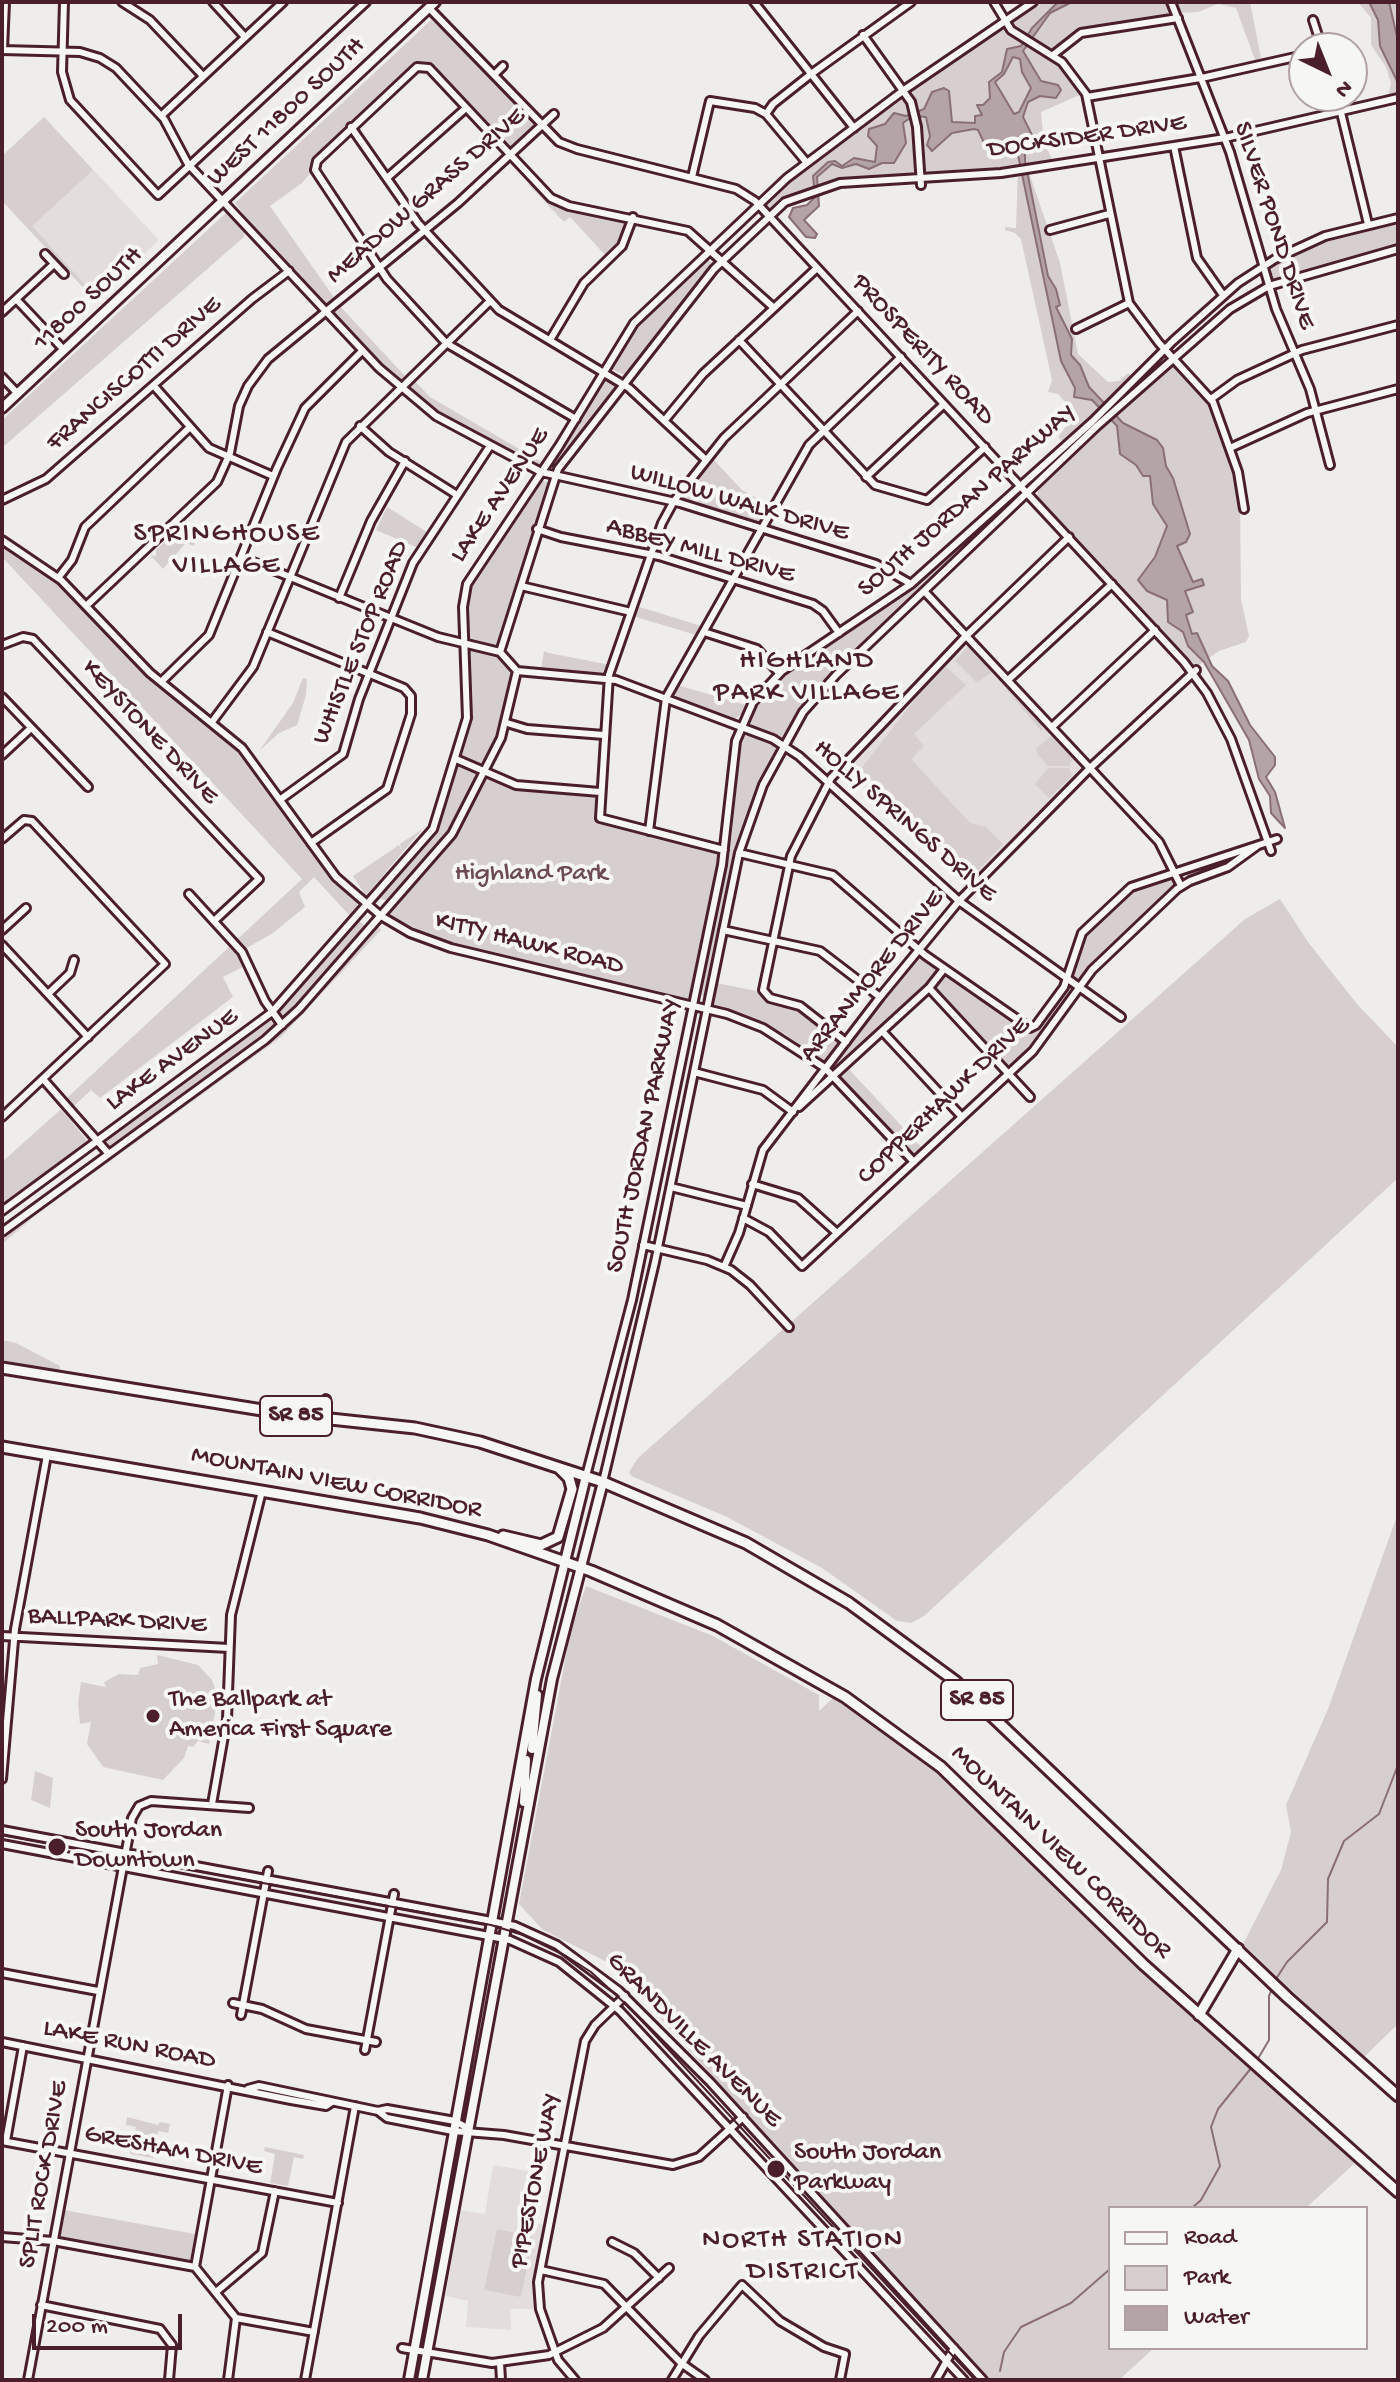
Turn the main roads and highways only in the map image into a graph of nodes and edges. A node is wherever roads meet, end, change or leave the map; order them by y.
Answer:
1 (432, 5) edge
2 (203, 220) joint
3 (2, 408) edge
4 (2, 1370) edge
5 (2, 1444) edge
6 (546, 1462) junction
7 (104, 1464) junction
8 (586, 1476) junction
9 (603, 1482) junction
10 (488, 1535) junction
11 (564, 1563) junction
12 (580, 1568) junction
13 (530, 1751) junction
14 (1238, 1949) junction
15 (1199, 2015) junction
16 (1398, 2096) edge
17 (1398, 2192) edge
18 (411, 2380) edge
19 (422, 2380) edge

1 - 2 main road, WEST 11800 SOUTH
2 - 3 main road, 11800 SOUTH
4 - 6 highway, MOUNTAIN VIEW CORRIDOR / SR 85
5 - 7 highway, MOUNTAIN VIEW CORRIDOR / SR 85
5 - 7 highway
6 - 8 highway, MOUNTAIN VIEW CORRIDOR / SR 85
6 - 10 highway
7 - 10 highway, MOUNTAIN VIEW CORRIDOR / SR 85
8 - 9 highway, MOUNTAIN VIEW CORRIDOR / SR 85
8 - 11 main road, SOUTH JORDAN PARKWAY
9 - 12 main road, SOUTH JORDAN PARKWAY
9 - 14 highway, MOUNTAIN VIEW CORRIDOR / SR 85
10 - 11 highway, MOUNTAIN VIEW CORRIDOR / SR 85
11 - 12 highway, MOUNTAIN VIEW CORRIDOR / SR 85
11 - 13 main road, SOUTH JORDAN PARKWAY
12 - 13 main road, SOUTH JORDAN PARKWAY
12 - 15 highway, MOUNTAIN VIEW CORRIDOR / SR 85
13 - 18 main road, SOUTH JORDAN PARKWAY
13 - 19 main road, SOUTH JORDAN PARKWAY
14 - 15 highway
14 - 16 highway, MOUNTAIN VIEW CORRIDOR / SR 85
15 - 17 highway, MOUNTAIN VIEW CORRIDOR / SR 85

